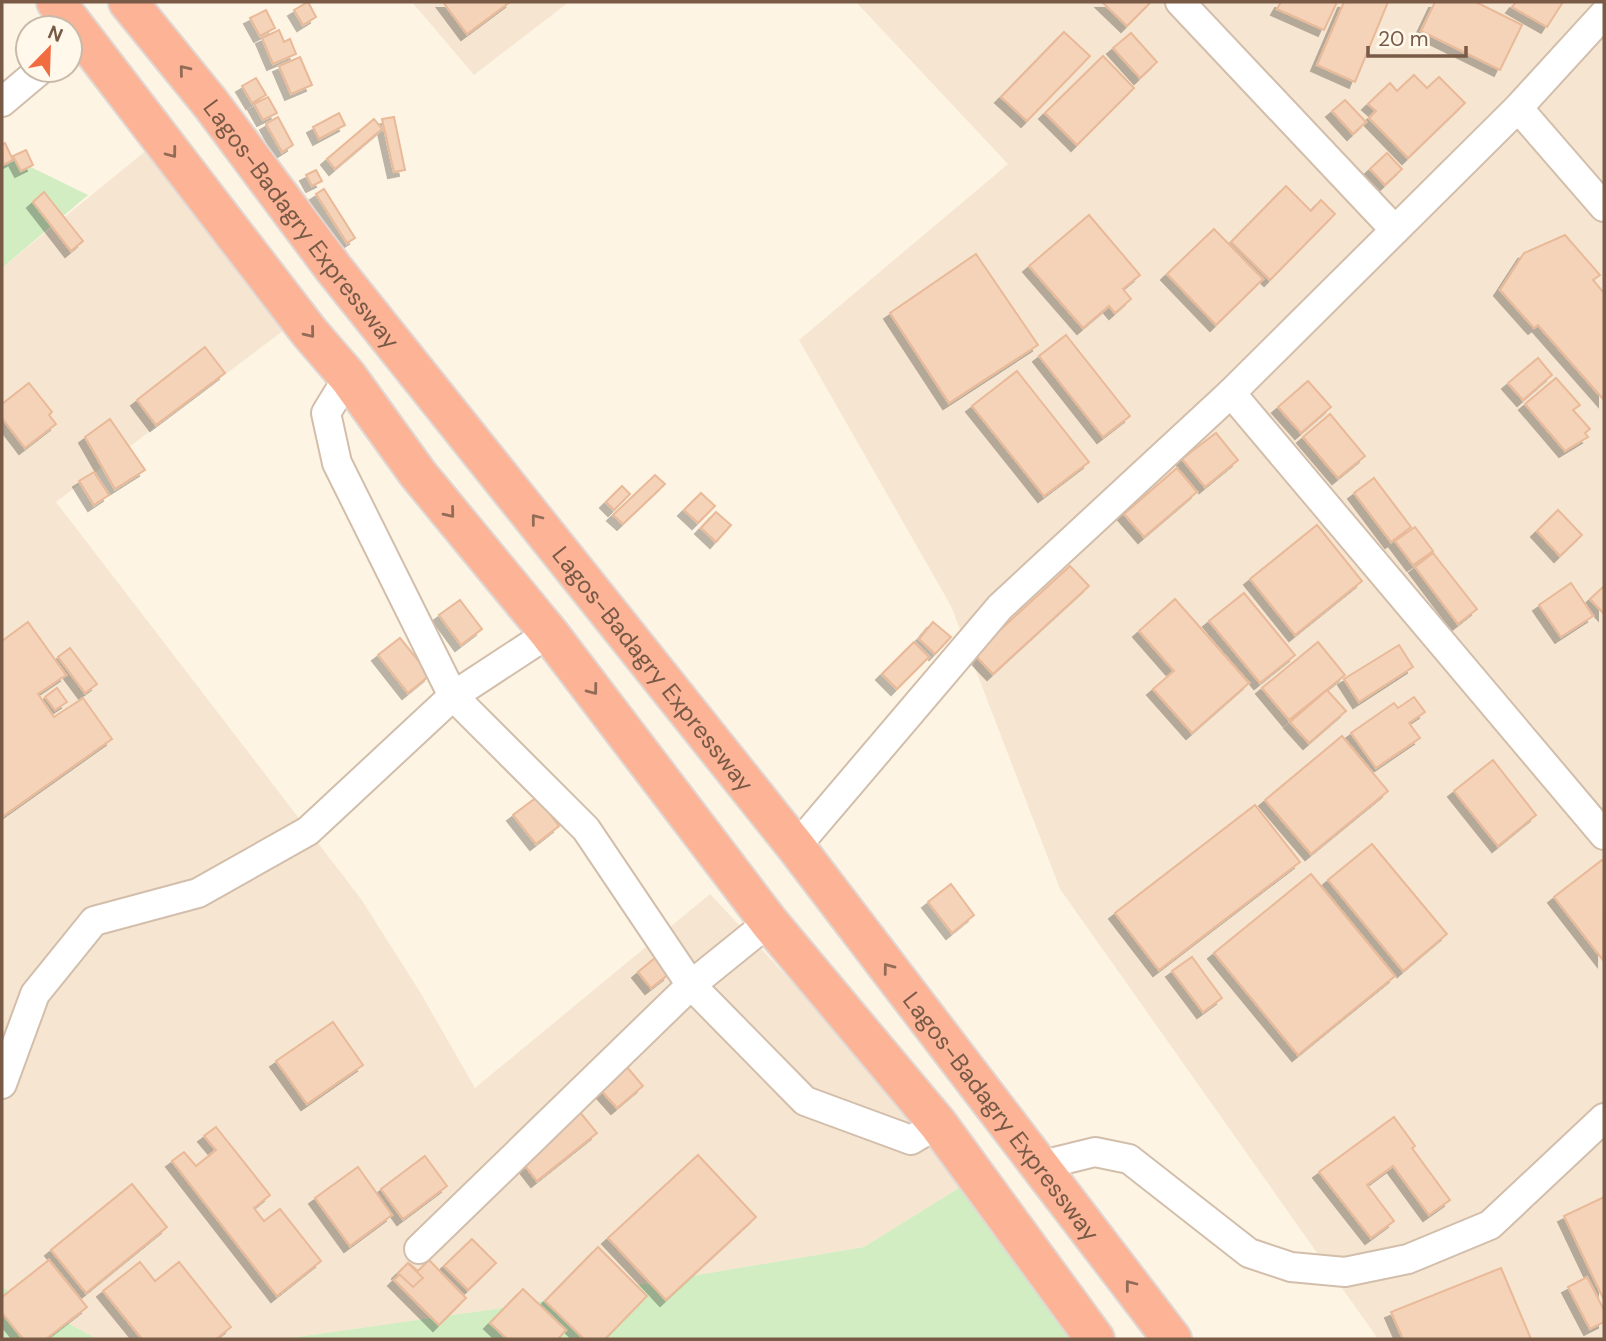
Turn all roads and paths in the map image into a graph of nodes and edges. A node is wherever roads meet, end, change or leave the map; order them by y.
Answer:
1 (128, 2) edge
2 (1180, 2) edge
3 (1604, 14) edge
4 (84, 49) edge
5 (23, 84) edge
6 (2, 102) edge
7 (1518, 108) junction
8 (1604, 207) edge
9 (1395, 230) junction
10 (348, 377) junction
11 (1231, 393) junction
12 (549, 633) junction
13 (453, 696) junction
14 (1604, 835) edge
15 (796, 847) junction
16 (769, 922) junction
17 (691, 985) junction
18 (2, 1084) edge
19 (1604, 1118) edge
20 (938, 1124) junction
21 (1038, 1166) junction
22 (419, 1249) dead end
23 (1095, 1339) edge
24 (1172, 1339) edge

15 -> 1 highway, Lagos-Badagry Expressway
2 - 9 street
3 - 7 street
4 -> 10 highway
5 - 6 street
7 - 8 street
7 - 9 street
9 - 11 street
10 -> 12 highway
10 - 13 street
11 - 14 street
11 - 15 street
12 - 13 street
12 -> 16 highway
13 - 17 street
13 - 18 street
21 -> 15 highway, Lagos-Badagry Expressway
16 - 17 street
16 - 20 highway
17 - 20 street
17 - 22 street
19 - 21 street
20 - 23 highway
24 -> 21 highway, Lagos-Badagry Expressway

